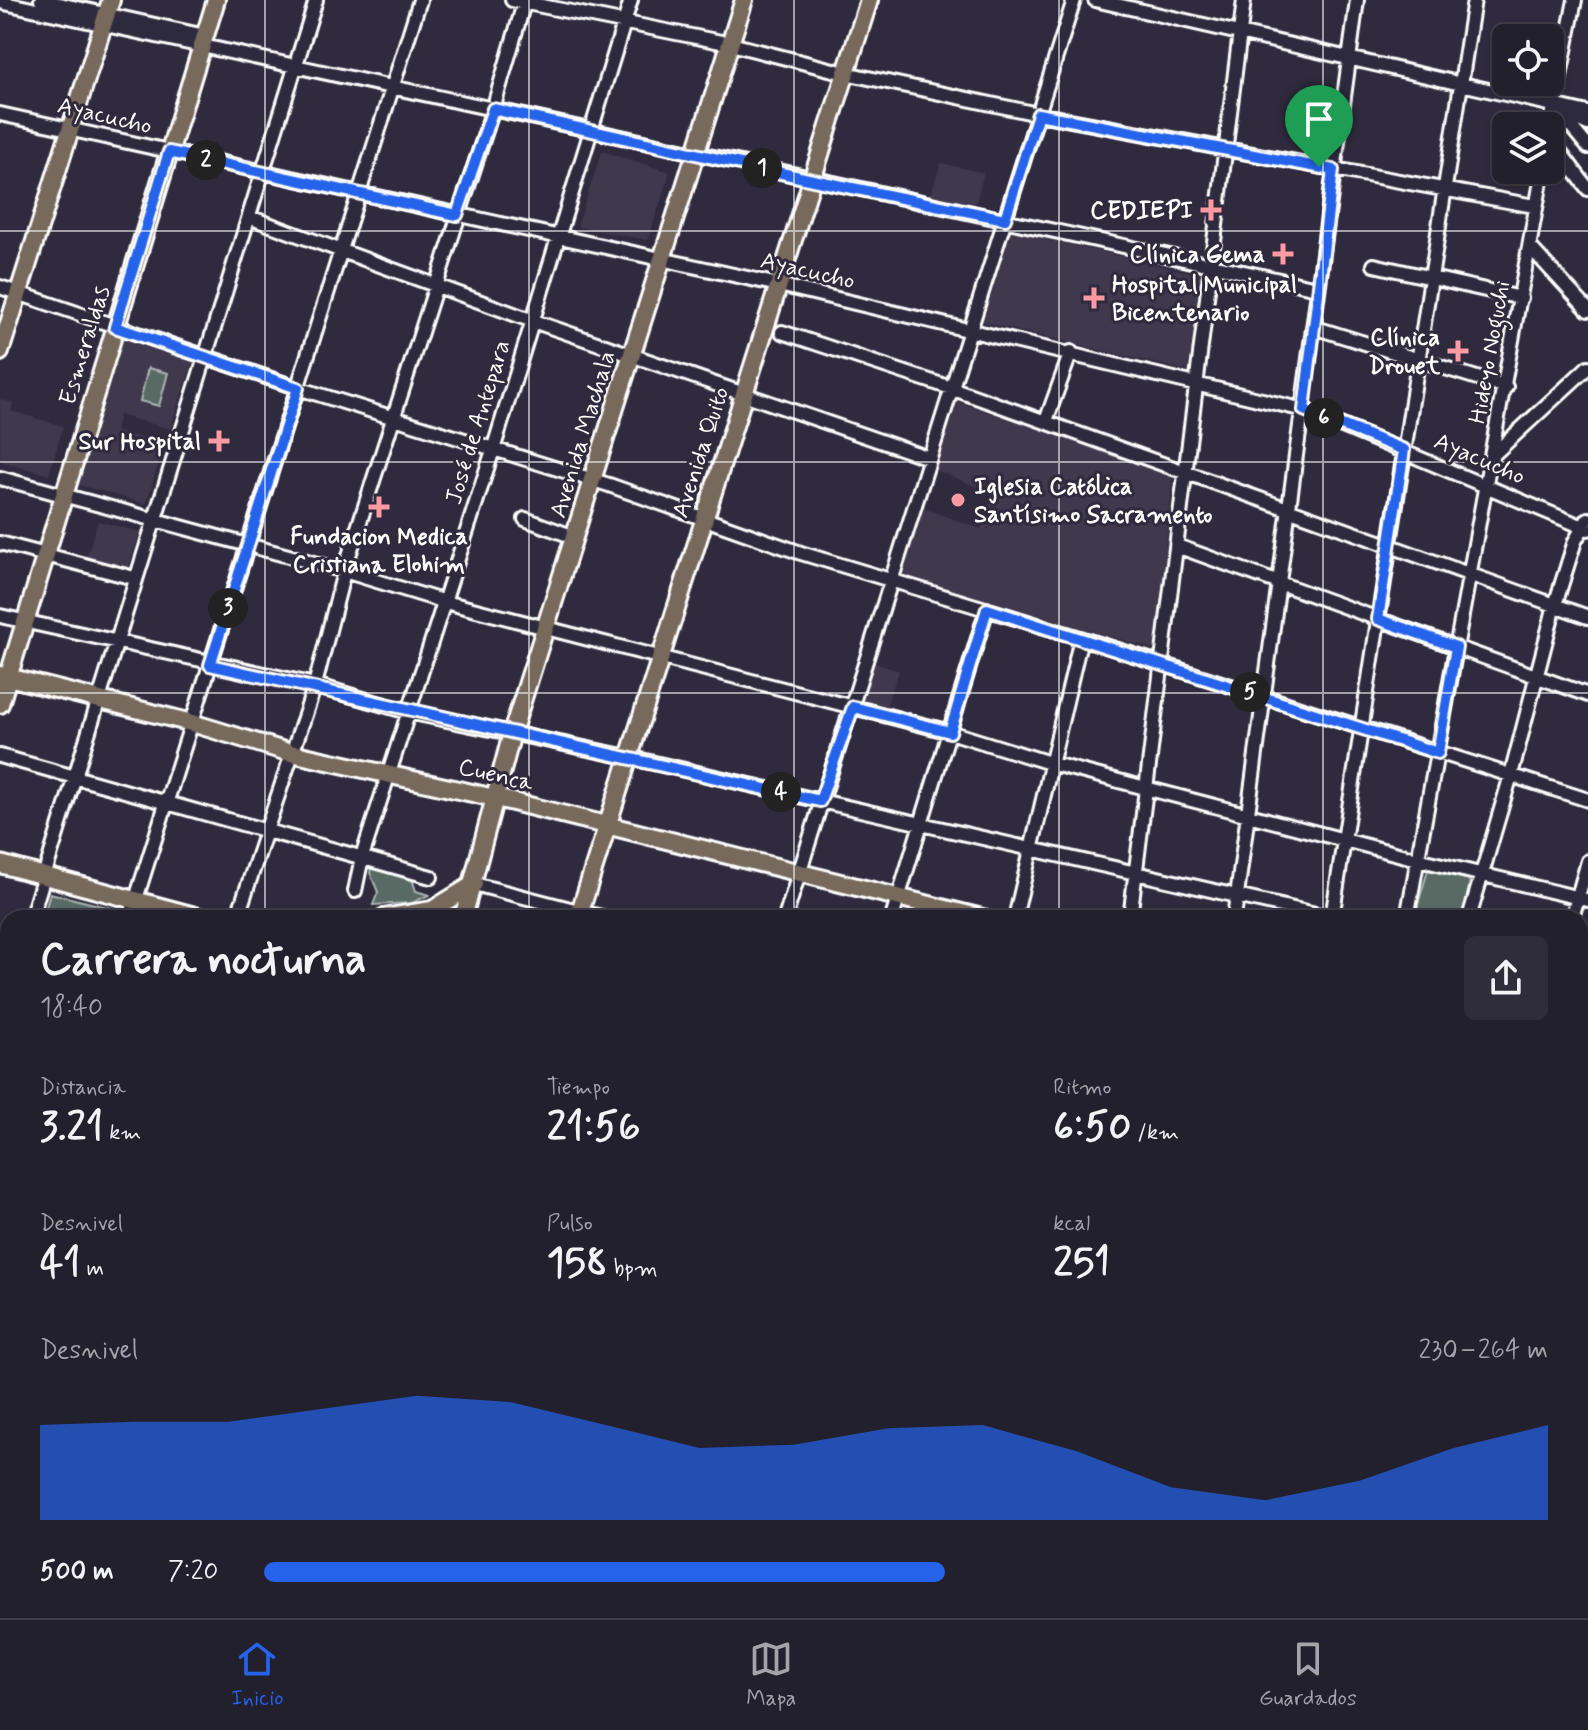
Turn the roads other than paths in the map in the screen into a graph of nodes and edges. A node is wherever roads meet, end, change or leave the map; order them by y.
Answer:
1 (41, 0) edge
2 (209, 0) edge
3 (216, 0) edge
4 (316, 0) edge
5 (420, 0) edge
6 (631, 0) edge
7 (744, 0) edge
8 (869, 0) edge
9 (1074, 0) edge
10 (1095, 0) edge
11 (1244, 0) edge
12 (1357, 0) edge
13 (1474, 0) edge
14 (1575, 0) edge
15 (520, 1) edge
16 (0, 2) edge
17 (104, 11) edge
18 (624, 23) junction
19 (1240, 33) junction
20 (200, 40) junction
21 (731, 44) junction
22 (1349, 58) junction
23 (297, 65) junction
24 (845, 73) junction
25 (1460, 84) junction
26 (394, 86) junction
27 (1553, 105) junction
28 (493, 109) junction
29 (1552, 112) edge
30 (1588, 113) edge
31 (0, 114) edge
32 (1038, 114) junction
33 (1588, 124) edge
34 (67, 128) junction
35 (591, 130) junction
36 (1588, 147) edge
37 (166, 151) junction
38 (1225, 151) junction
39 (695, 153) junction
40 (1333, 170) junction
41 (263, 172) junction
42 (813, 180) junction
43 (1540, 184) edge
44 (1445, 189) junction
45 (1588, 189) edge
46 (360, 194) junction
47 (1534, 206) junction
48 (457, 215) junction
49 (249, 217) junction
50 (1005, 219) junction
51 (559, 238) junction
52 (1530, 247) junction
53 (342, 251) junction
54 (660, 259) junction
55 (1210, 264) junction
56 (1374, 265) dead end
57 (1433, 278) junction
58 (436, 285) junction
59 (779, 285) junction
60 (1317, 288) junction
61 (10, 290) edge
62 (1521, 298) junction
63 (1588, 310) edge
64 (533, 321) junction
65 (112, 326) junction
66 (1313, 327) junction
67 (970, 329) junction
68 (0, 330) edge
69 (782, 332) dead end
70 (0, 352) edge
71 (1071, 352) junction
72 (204, 355) junction
73 (632, 355) junction
74 (1420, 361) junction
75 (1588, 367) edge
76 (1196, 382) junction
77 (1506, 387) junction
78 (298, 388) junction
79 (951, 388) junction
80 (743, 395) junction
81 (1304, 410) junction
82 (395, 418) junction
83 (1046, 421) junction
84 (493, 450) junction
85 (1404, 450) junction
86 (1494, 454) junction
87 (929, 458) junction
88 (1185, 471) junction
89 (0, 478) edge
90 (592, 480) junction
91 (1486, 483) junction
92 (60, 494) junction
93 (1289, 508) junction
94 (704, 518) junction
95 (525, 519) dead end
96 (153, 521) junction
97 (1586, 525) edge
98 (574, 537) junction
99 (0, 543) edge
100 (1388, 545) junction
101 (246, 546) junction
102 (1177, 546) junction
103 (40, 553) junction
104 (344, 571) junction
105 (1468, 574) junction
106 (134, 578) junction
107 (893, 580) junction
108 (1277, 583) junction
109 (445, 602) junction
110 (1555, 605) junction
111 (987, 609) junction
112 (0, 616) edge
113 (1588, 617) edge
114 (1378, 619) junction
115 (21, 621) junction
116 (546, 626) junction
117 (1081, 638) junction
118 (115, 642) junction
119 (1456, 647) junction
120 (660, 656) junction
121 (210, 665) junction
122 (1164, 665) junction
123 (1536, 676) junction
124 (3, 677) edge
125 (315, 685) junction
126 (1588, 695) edge
127 (1263, 696) junction
128 (98, 699) junction
129 (0, 704) edge
130 (853, 707) junction
131 (408, 712) junction
132 (192, 723) junction
133 (1363, 730) junction
134 (950, 732) junction
135 (512, 733) junction
136 (291, 753) junction
137 (1438, 753) junction
138 (0, 756) edge
139 (628, 757) junction
140 (1050, 763) junction
141 (388, 774) junction
142 (1511, 775) junction
143 (76, 776) junction
144 (1145, 787) junction
145 (497, 798) junction
146 (1588, 800) edge
147 (820, 801) junction
148 (167, 802) junction
149 (1246, 814) junction
150 (922, 824) junction
151 (607, 826) junction
152 (268, 830) junction
153 (1344, 839) junction
154 (1031, 849) junction
155 (362, 857) junction
156 (1417, 859) junction
157 (1588, 861) edge
158 (0, 864) edge
159 (797, 873) junction
160 (1136, 873) junction
161 (44, 875) junction
162 (1481, 875) junction
163 (431, 877) dead end
164 (474, 884) junction
165 (355, 891) dead end
166 (1236, 896) junction
167 (898, 898) junction
168 (1583, 898) edge
169 (135, 900) junction
170 (33, 910) edge
171 (132, 910) edge
172 (172, 910) edge
173 (240, 910) edge
174 (432, 910) edge
175 (466, 910) edge
176 (562, 910) edge
177 (581, 910) edge
178 (787, 910) edge
179 (894, 910) edge
180 (948, 910) edge
181 (1017, 910) edge
182 (1131, 910) edge
183 (1235, 910) edge
184 (1297, 910) edge
185 (1333, 910) edge
186 (1408, 910) edge
187 (1471, 910) edge

1 - 17 street
2 - 20 main road, Esmeraldas
3 - 20 main road, Esmeraldas
4 - 23 street
5 - 26 street
6 - 18 street, José de Antepara
7 - 21 main road, Avenida Machala
8 - 24 main road, Avenida Quito
9 - 32 street
10 - 19 street
11 - 19 street
12 - 22 street
13 - 25 street
14 - 27 street
15 - 18 street
15 - 28 street
16 - 17 street
17 - 20 street
17 - 34 main road
18 - 21 street
18 - 35 street, José de Antepara
19 - 22 street
19 - 38 street
20 - 23 street
20 - 37 main road, Esmeraldas
21 - 24 street
21 - 39 main road, Avenida Machala
22 - 25 street
22 - 40 street
23 - 26 street
23 - 41 street
24 - 32 street
24 - 42 main road, Avenida Quito
25 - 27 street
25 - 44 street
26 - 28 street
26 - 46 street
27 - 29 street
27 - 30 street
27 - 33 street
27 - 36 street
27 - 45 street
28 - 35 street
28 - 48 street
31 - 34 street, Ayacucho
32 - 38 street
32 - 50 street
34 - 37 street, Ayacucho
34 - 61 main road
35 - 39 street
35 - 51 street, José de Antepara
37 - 41 street, Ayacucho
37 - 65 main road, Esmeraldas
38 - 40 street
38 - 55 street
39 - 42 street
39 - 54 main road, Avenida Machala
40 - 44 street
40 - 60 street
41 - 46 street, Ayacucho
41 - 49 street
42 - 50 street
42 - 59 main road, Avenida Quito
43 - 47 street, Hideyo Noguchi
44 - 47 street
44 - 57 street
46 - 48 street, Ayacucho
46 - 53 street
47 - 52 street, Hideyo Noguchi
48 - 51 street, Ayacucho
48 - 58 street
49 - 53 street
49 - 72 street
50 - 55 street
50 - 67 street
51 - 54 street, Ayacucho
51 - 64 street, José de Antepara
52 - 62 street, Hideyo Noguchi
52 - 63 street
53 - 58 street
53 - 78 street
54 - 59 street, Ayacucho
54 - 73 main road, Avenida Machala
55 - 60 street
55 - 76 street
56 - 57 street
57 - 62 street
57 - 74 street
58 - 64 street
58 - 82 street
59 - 67 street, Ayacucho
59 - 80 main road, Avenida Quito
60 - 66 street
61 - 65 street
61 - 68 main road
61 - 70 main road
62 - 77 street, Hideyo Noguchi
64 - 73 street
64 - 84 street, José de Antepara
65 - 72 street
65 - 92 main road, Esmeraldas
66 - 74 street
66 - 81 street
67 - 71 street, Ayacucho
67 - 79 street
69 - 79 street
71 - 76 street, Ayacucho
71 - 83 street
72 - 78 street
72 - 96 street
73 - 80 street
73 - 90 main road, Avenida Machala
74 - 77 street
74 - 85 street
75 - 86 street
76 - 81 street, Ayacucho
76 - 88 street
77 - 86 street, Hideyo Noguchi
78 - 82 street
78 - 101 street
79 - 83 street
79 - 87 street
80 - 87 street
80 - 94 main road, Avenida Quito
81 - 85 street, Ayacucho
81 - 93 street
82 - 84 street
82 - 104 street
83 - 88 street
84 - 90 street
84 - 109 street, José de Antepara
85 - 91 street, Ayacucho
85 - 100 street
86 - 91 street, Hideyo Noguchi
87 - 107 street
88 - 93 street
88 - 102 street
89 - 92 street
90 - 94 street
90 - 98 main road, Avenida Machala
91 - 97 street, Ayacucho
91 - 105 street, Hideyo Noguchi
92 - 96 street
92 - 103 main road, Esmeraldas
93 - 100 street
93 - 108 street
94 - 107 street
94 - 120 main road, Avenida Quito
95 - 98 street
96 - 101 street
96 - 106 street
97 - 110 street
98 - 116 main road, Avenida Machala
99 - 103 street
100 - 105 street
100 - 114 street
101 - 104 street
101 - 121 street
102 - 108 street
102 - 122 street
103 - 106 street
103 - 115 main road, Esmeraldas
104 - 109 street
104 - 125 street
105 - 110 street
105 - 119 street, Hideyo Noguchi
106 - 118 street
107 - 111 street
107 - 130 street
108 - 114 street
108 - 127 street
109 - 116 street
109 - 131 street, José de Antepara
110 - 113 street
110 - 123 street
111 - 117 street
111 - 134 street
112 - 115 street
114 - 119 street
114 - 133 street
115 - 118 street
115 - 124 main road, Esmeraldas
116 - 120 street
116 - 135 main road, Avenida Machala
117 - 122 street
117 - 140 street
118 - 121 street
118 - 128 street
119 - 123 street
119 - 137 street, Hideyo Noguchi
120 - 130 street
120 - 139 main road, Avenida Quito
121 - 125 street
121 - 132 street
122 - 127 street
122 - 144 street
123 - 126 street
123 - 142 street
124 - 128 main road, Cuenca
124 - 129 main road, Esmeraldas
125 - 131 street
125 - 136 street
127 - 133 street
127 - 149 street
128 - 132 main road, Cuenca
128 - 143 street
130 - 134 street
130 - 147 street
131 - 135 street
131 - 141 street, José de Antepara
132 - 136 main road, Cuenca
132 - 148 street
133 - 137 street
133 - 153 street
134 - 140 street
134 - 150 street
135 - 139 street
135 - 145 main road, Avenida Machala
136 - 141 main road, Cuenca
136 - 152 street
137 - 142 street
137 - 156 street, Hideyo Noguchi
138 - 143 street
139 - 147 street
139 - 151 main road, Avenida Quito
140 - 144 street
140 - 154 street
141 - 145 main road, Cuenca
141 - 155 street, José de Antepara
142 - 146 street
142 - 162 street
143 - 148 street
143 - 161 street
144 - 149 street
144 - 160 street
145 - 151 main road, Cuenca
145 - 164 main road, Avenida Machala
147 - 150 street
147 - 159 street
148 - 152 street
148 - 169 street
149 - 153 street
149 - 166 street
150 - 154 street
150 - 167 street
151 - 159 main road, Cuenca
151 - 177 main road, Avenida Quito
152 - 155 street
152 - 173 street
153 - 156 street
153 - 185 street
154 - 160 street
154 - 181 street
155 - 163 street
155 - 165 street, José de Antepara
156 - 162 street
156 - 186 street, Hideyo Noguchi
157 - 168 street
158 - 161 main road
159 - 167 main road, Cuenca
159 - 178 street
160 - 166 street
160 - 182 street
161 - 169 main road
161 - 170 street
162 - 168 street
162 - 187 street
164 - 174 main road
164 - 175 main road, Avenida Machala
164 - 176 street
166 - 183 street
166 - 184 street
167 - 179 street
167 - 180 main road, Cuenca
169 - 171 street
169 - 172 main road

